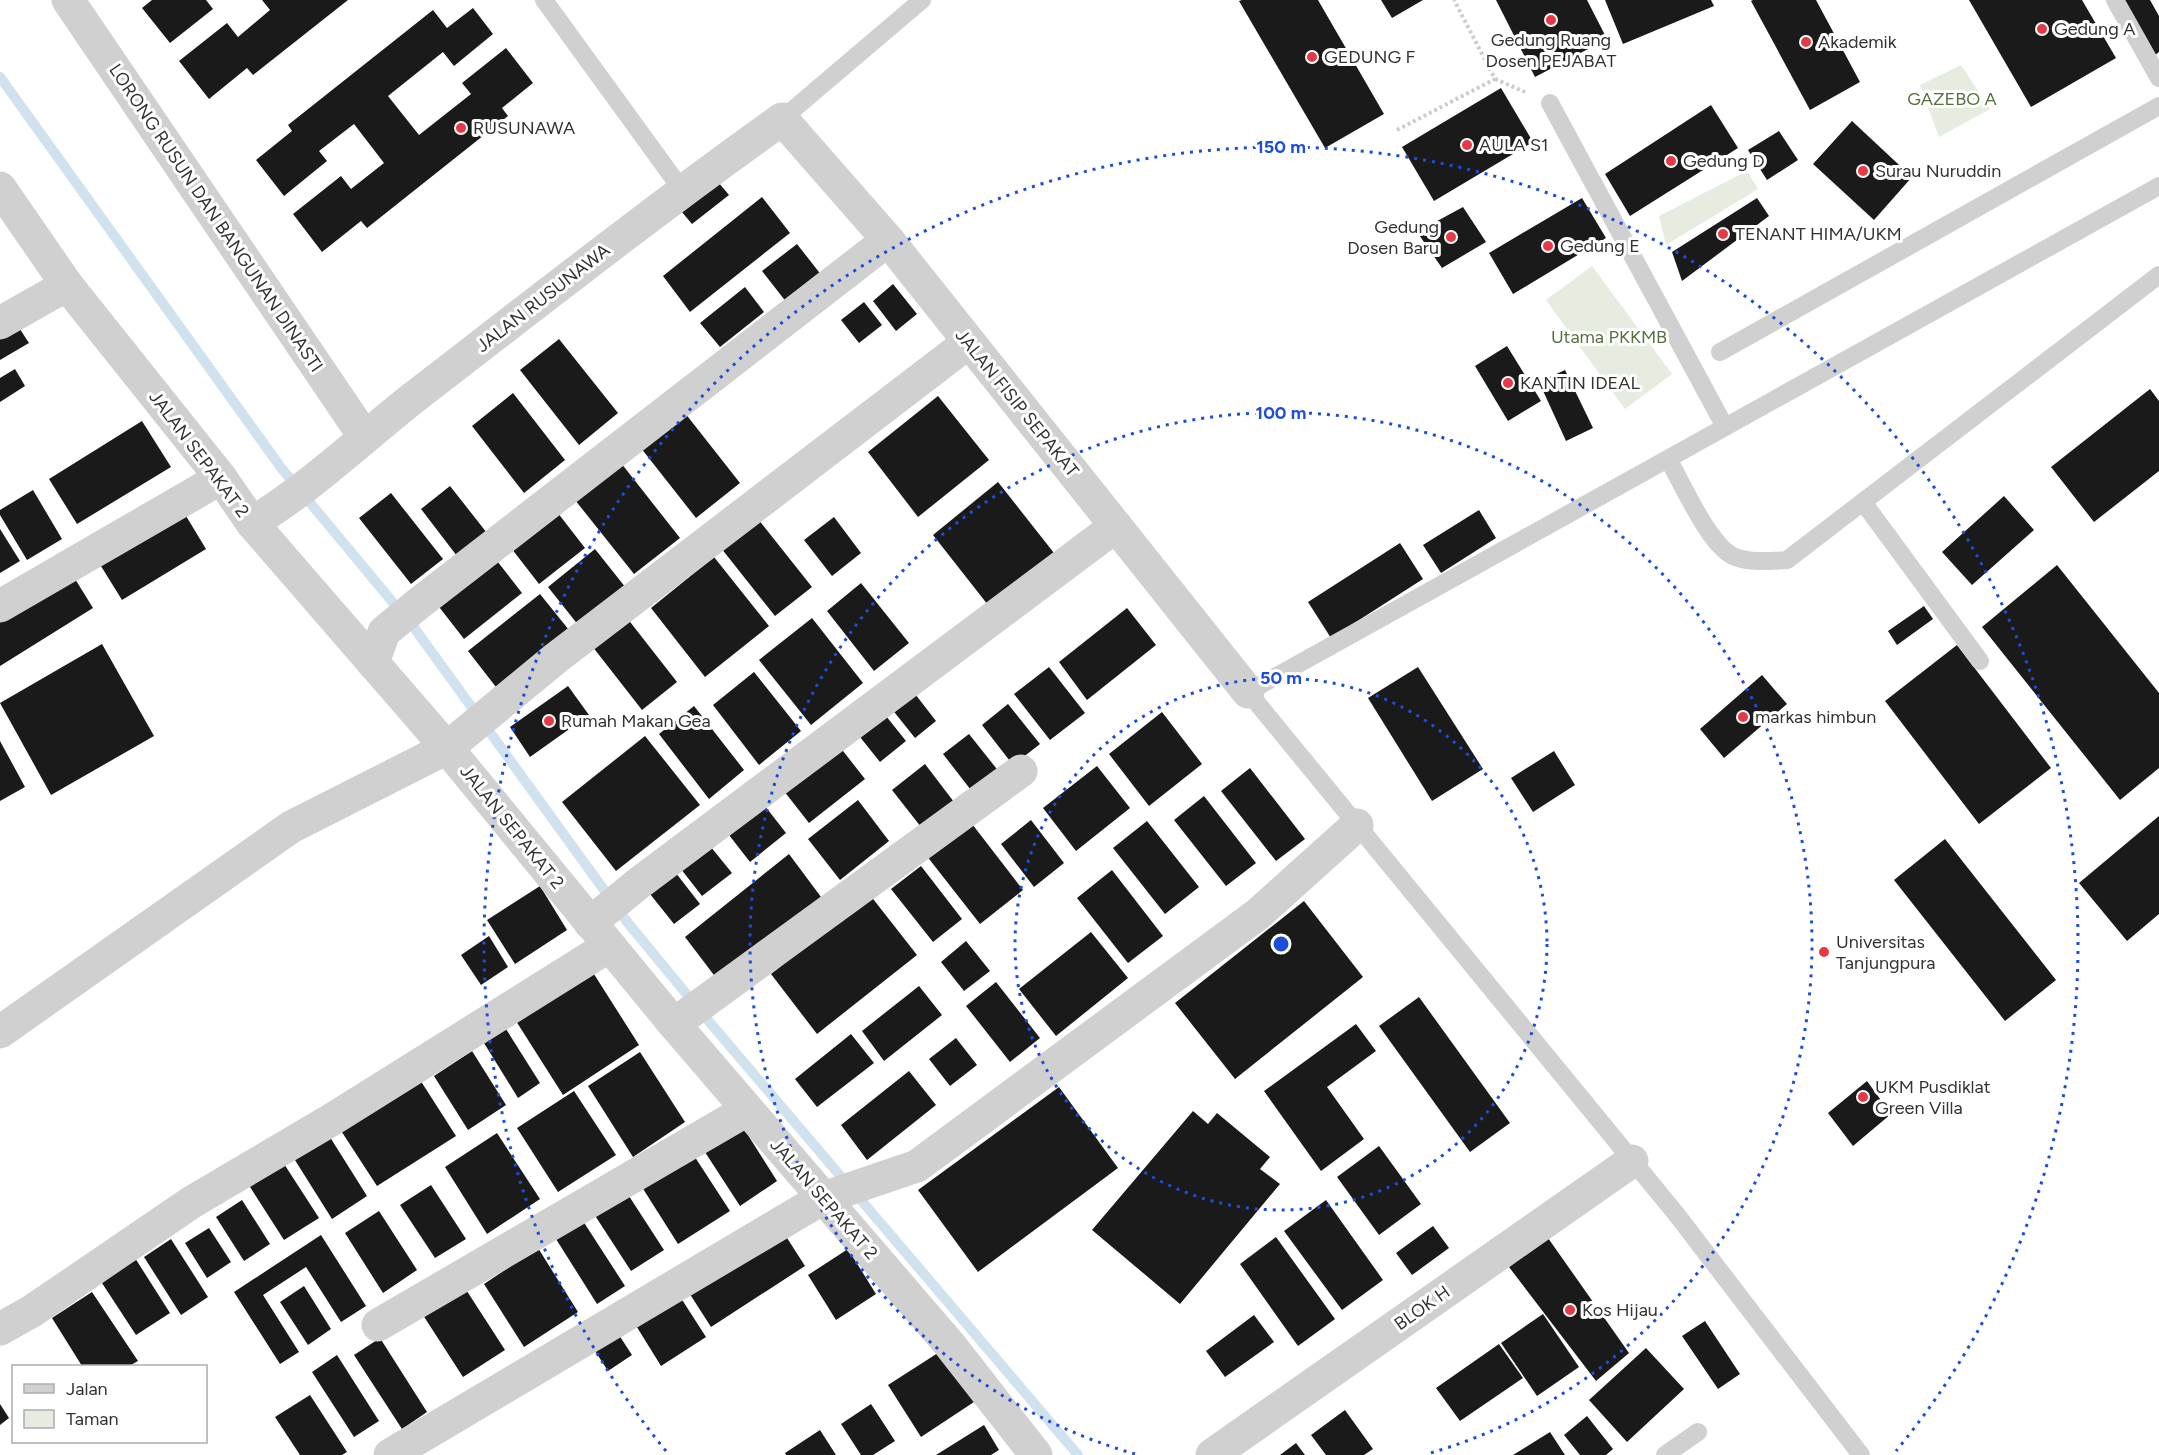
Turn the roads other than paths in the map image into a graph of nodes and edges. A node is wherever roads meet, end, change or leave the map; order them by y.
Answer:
1 (68, 0) edge
2 (544, 0) edge
3 (922, 0) edge
4 (2115, 0) edge
5 (2159, 78) edge
6 (1551, 103) dead end
7 (2159, 106) edge
8 (782, 119) junction
9 (2159, 186) edge
10 (0, 188) edge
11 (682, 190) junction
12 (888, 240) junction
13 (2159, 275) edge
14 (67, 285) junction
15 (0, 323) edge
16 (969, 342) junction
17 (1719, 352) dead end
18 (1725, 428) junction
19 (364, 436) junction
20 (1669, 460) junction
21 (221, 478) junction
22 (1863, 502) junction
23 (252, 524) junction
24 (1116, 526) junction
25 (0, 606) edge
26 (1980, 661) dead end
27 (373, 663) junction
28 (1248, 692) junction
29 (456, 741) junction
30 (1021, 771) dead end
31 (1357, 825) junction
32 (602, 926) junction
33 (680, 1020) junction
34 (0, 1032) edge
35 (747, 1110) junction
36 (1632, 1161) junction
37 (823, 1198) junction
38 (378, 1325) dead end
39 (0, 1329) edge
40 (1698, 1432) dead end
41 (390, 1455) edge
42 (1036, 1455) edge
43 (1212, 1455) edge
44 (1665, 1455) edge
45 (1861, 1455) edge

1 - 19 street, LORONG RUSUN DAN BANGUNAN DINASTI
2 - 11 lane
3 - 8 lane
4 - 5 lane
6 - 18 lane
7 - 17 lane
8 - 11 street, JALAN RUSUNAWA
8 - 12 street, JALAN FISIP SEPAKAT
9 - 18 lane
10 - 14 street, JALAN SEPAKAT 2
11 - 19 street, JALAN RUSUNAWA
12 - 16 street, JALAN FISIP SEPAKAT
12 - 27 street
13 - 22 lane
14 - 15 street
14 - 21 street, JALAN SEPAKAT 2
16 - 24 street, JALAN FISIP SEPAKAT
16 - 29 street
18 - 20 lane
19 - 23 street, JALAN RUSUNAWA
20 - 22 lane
20 - 28 lane
21 - 23 street, JALAN SEPAKAT 2
21 - 25 street
22 - 26 lane
23 - 27 street, JALAN SEPAKAT 2
24 - 28 street, JALAN FISIP SEPAKAT
24 - 32 street
27 - 29 street, JALAN SEPAKAT 2
28 - 31 lane
29 - 32 street, JALAN SEPAKAT 2
29 - 34 street
30 - 33 street
31 - 36 lane
31 - 37 street
32 - 33 street, JALAN SEPAKAT 2
32 - 39 street
33 - 35 street, JALAN SEPAKAT 2
35 - 37 street, JALAN SEPAKAT 2
35 - 38 street
36 - 43 street, BLOK H
36 - 45 lane
37 - 41 street
37 - 42 street, JALAN SEPAKAT 2
40 - 44 lane

